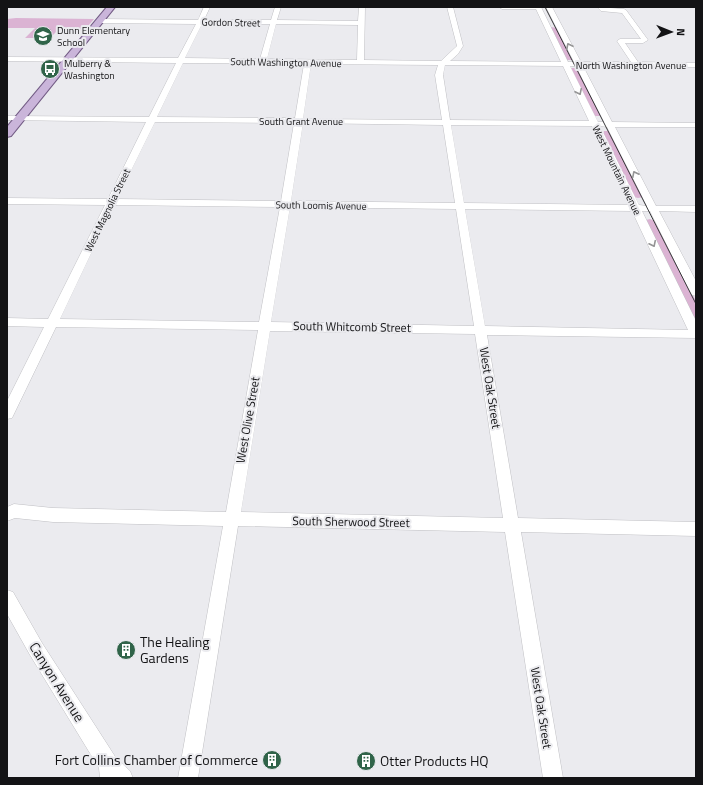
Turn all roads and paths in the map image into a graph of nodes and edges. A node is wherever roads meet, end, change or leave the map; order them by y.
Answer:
1 (112, 7) edge
2 (207, 7) edge
3 (278, 7) edge
4 (362, 7) edge
5 (450, 7) edge
6 (502, 7) edge
7 (538, 7) edge
8 (549, 7) edge
9 (600, 7) edge
10 (100, 21) junction
11 (200, 22) junction
12 (274, 23) junction
13 (361, 24) junction
14 (460, 46) junction
15 (7, 59) edge
16 (69, 60) junction
17 (181, 61) junction
18 (263, 62) junction
19 (308, 62) junction
20 (360, 62) junction
21 (444, 63) junction
22 (466, 63) junction
23 (565, 64) junction
24 (579, 64) junction
25 (636, 65) junction
26 (696, 65) edge
27 (7, 118) edge
28 (20, 118) junction
29 (152, 120) junction
30 (299, 121) junction
31 (446, 122) junction
32 (594, 124) junction
33 (610, 124) junction
34 (696, 125) edge
35 (7, 134) edge
36 (7, 200) edge
37 (112, 202) junction
38 (285, 204) junction
39 (460, 206) junction
40 (636, 209) junction
41 (653, 209) junction
42 (696, 209) edge
43 (696, 292) edge
44 (7, 322) edge
45 (52, 322) junction
46 (265, 326) junction
47 (480, 330) junction
48 (696, 334) edge
49 (7, 414) edge
50 (7, 514) edge
51 (232, 519) junction
52 (512, 526) junction
53 (696, 529) edge
54 (7, 598) edge
55 (114, 774) edge
56 (188, 778) edge
57 (553, 778) edge

1 - 10 main road
2 - 11 street, West Magnolia Street
3 - 12 street
4 - 13 street
5 - 14 street
6 - 7 street
7 - 23 street, West Mountain Avenue
24 -> 8 street, West Mountain Avenue
9 - 25 street
10 - 11 street, Gordon Street
10 - 16 main road
11 - 12 street, Gordon Street
11 - 17 street, West Magnolia Street
12 - 13 street, Gordon Street
12 - 18 street
13 - 20 street
14 - 21 street
14 - 22 street
15 - 16 street, South Washington Avenue
16 - 17 street, South Washington Avenue
16 - 28 main road
17 - 18 street, South Washington Avenue
17 - 29 street, West Magnolia Street
18 - 19 street, South Washington Avenue
19 - 20 street, South Washington Avenue
19 - 30 street, West Olive Street
20 - 21 street, South Washington Avenue
21 - 22 street, South Washington Avenue
21 - 31 street, West Oak Street
22 - 23 street, South Washington Avenue
23 - 24 street, North Washington Avenue
23 -> 32 street, West Mountain Avenue
24 - 25 street, North Washington Avenue
24 - 33 street, West Mountain Avenue
25 - 26 street, North Washington Avenue
27 - 28 street, South Grant Avenue
28 - 29 street, South Grant Avenue
28 - 35 main road
29 - 30 street, South Grant Avenue
29 - 37 street, West Magnolia Street
30 - 31 street, South Grant Avenue
30 - 38 street, West Olive Street
31 - 32 street, South Grant Avenue
31 - 39 street, West Oak Street
32 - 33 street, South Grant Avenue
32 - 40 street, West Mountain Avenue
33 - 34 street, South Grant Avenue
41 -> 33 street, West Mountain Avenue
36 - 37 street, South Loomis Avenue
37 - 38 street, South Loomis Avenue
37 - 45 street, West Magnolia Street
38 - 39 street, South Loomis Avenue
38 - 46 street, West Olive Street
39 - 40 street, South Loomis Avenue
39 - 47 street, West Oak Street
40 - 41 street, South Loomis Avenue
40 -> 48 street, West Mountain Avenue
41 - 42 street, South Loomis Avenue
41 - 43 street, West Mountain Avenue
44 - 45 street, South Whitcomb Street
45 - 46 street, South Whitcomb Street
45 - 49 street, West Magnolia Street
46 - 47 street, South Whitcomb Street
46 - 51 street, West Olive Street
47 - 48 street, South Whitcomb Street
47 - 52 street, West Oak Street
50 - 51 street, South Sherwood Street
51 - 52 street, South Sherwood Street
51 - 56 street, West Olive Street
52 - 53 street, South Sherwood Street
52 - 57 street, West Oak Street
54 - 55 street, Canyon Avenue

